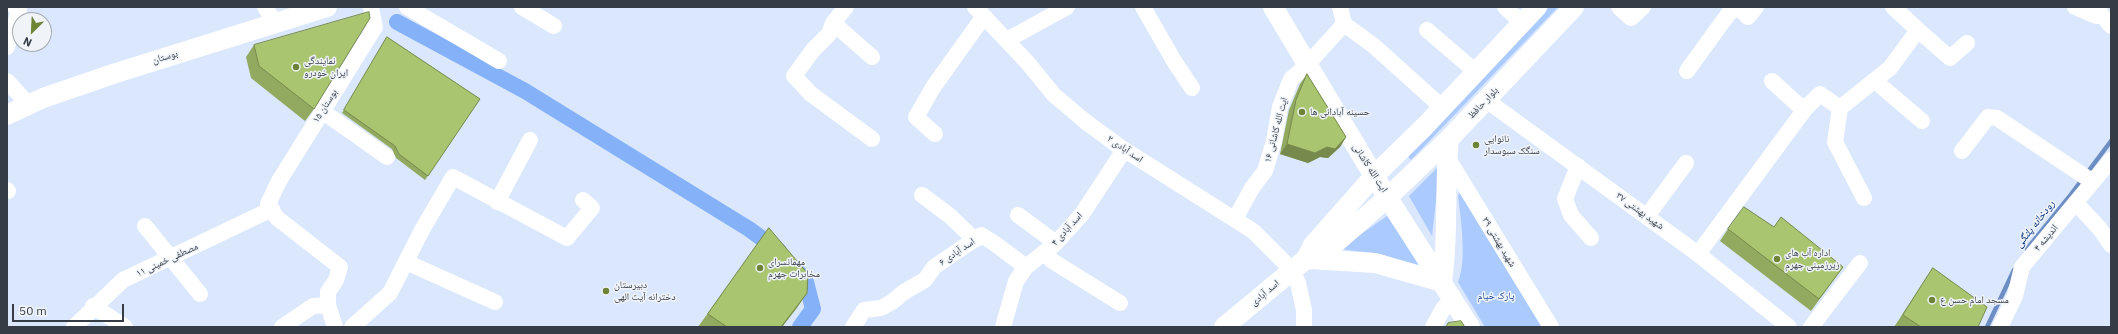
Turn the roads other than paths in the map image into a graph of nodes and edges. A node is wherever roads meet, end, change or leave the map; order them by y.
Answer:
1 (15, 7) edge
2 (326, 7) edge
3 (371, 7) edge
4 (407, 7) edge
5 (522, 7) edge
6 (846, 7) edge
7 (1067, 7) edge
8 (1143, 7) edge
9 (1273, 7) edge
10 (1340, 7) edge
11 (1505, 7) edge
12 (1537, 7) edge
13 (1574, 7) edge
14 (1619, 7) edge
15 (1643, 7) edge
16 (1738, 7) edge
17 (1756, 7) edge
18 (1893, 7) edge
19 (2075, 7) edge
20 (980, 12) edge
21 (270, 15) edge
22 (833, 23) junction
23 (1522, 23) junction
24 (1344, 24) junction
25 (554, 26) dead end
26 (2111, 26) edge
27 (1427, 30) dead end
28 (1918, 30) junction
29 (1007, 40) junction
30 (1967, 43) dead end
31 (7, 47) edge
32 (872, 57) dead end
33 (499, 61) dead end
34 (1308, 65) junction
35 (1687, 71) dead end
36 (1476, 72) junction
37 (7, 81) edge
38 (1772, 81) dead end
39 (1875, 81) junction
40 (1192, 88) dead end
41 (1486, 100) junction
42 (30, 106) junction
43 (1443, 108) junction
44 (1840, 108) junction
45 (1805, 109) junction
46 (322, 110) junction
47 (7, 115) edge
48 (1922, 121) dead end
49 (935, 134) dead end
50 (872, 139) dead end
51 (530, 140) dead end
52 (1448, 148) junction
53 (1124, 150) junction
54 (1962, 151) dead end
55 (386, 157) dead end
56 (2111, 160) edge
57 (1686, 163) dead end
58 (1578, 166) junction
59 (1374, 176) junction
60 (2093, 182) junction
61 (922, 195) dead end
62 (1388, 197) junction
63 (1864, 198) dead end
64 (583, 200) dead end
65 (497, 202) junction
66 (2076, 203) junction
67 (270, 207) junction
68 (1018, 215) dead end
69 (1647, 216) junction
70 (1235, 218) junction
71 (145, 226) dead end
72 (1591, 238) dead end
73 (974, 240) junction
74 (2111, 246) edge
75 (1050, 248) junction
76 (1698, 254) junction
77 (172, 258) junction
78 (406, 262) junction
79 (1860, 263) dead end
80 (1299, 264) junction
81 (1026, 267) junction
82 (1447, 290) junction
83 (200, 294) dead end
84 (495, 302) dead end
85 (1120, 303) dead end
86 (328, 305) junction
87 (93, 306) junction
88 (74, 327) edge
89 (125, 327) edge
90 (282, 327) edge
91 (335, 327) edge
92 (352, 327) edge
93 (853, 327) edge
94 (1003, 327) edge
95 (1224, 327) edge
96 (1304, 327) edge
97 (1433, 327) edge
98 (1470, 327) edge
99 (1550, 327) edge
100 (1789, 327) edge
101 (1811, 327) edge
102 (2000, 327) edge

1 - 31 street
2 - 21 main road, بوستان
3 - 46 street, بوستان ۱۵
4 - 33 street
5 - 25 street
6 - 22 street
7 - 29 street
8 - 40 street
9 - 34 main road, ایت الله کاشانی
10 - 24 street
11 - 23 street
12 - 23 main road
13 - 41 main road, بلوار حافظ
14 - 15 street
16 - 17 street
16 - 35 street
18 - 28 street
19 - 26 street
20 - 29 street, اسد آبادی ۲
20 - 49 street
21 - 42 main road, بوستان
22 - 32 street
22 - 50 street
23 - 36 main road
24 - 34 street, ایت الله کاشانی ۱۶
24 - 43 street
27 - 36 street
28 - 30 street
28 - 39 street
29 - 53 street, اسد آبادی ۲
34 - 59 main road, ایت الله کاشانی
34 - 70 street, ایت الله کاشانی ۱۶
36 - 43 main road
37 - 42 street
38 - 45 street
39 - 44 street
39 - 48 street
41 - 52 main road, بلوار حافظ
41 - 58 street, شهید بهشتی ۳۷
42 - 47 main road, بوستان
43 - 59 main road
44 - 45 street
44 - 63 street
45 - 76 street
46 - 55 street
46 - 67 street, بوستان ۱۵
51 - 65 street
52 - 62 main road, بلوار حافظ
52 - 82 main road
52 - 99 street, شهید بهشتی ۳۹
53 - 70 street, اسد آبادی ۲
53 - 75 street, اسد آبادی ۴
54 - 60 street
56 - 60 street, اندیشه ۴
57 - 69 street
58 - 69 street, شهید بهشتی ۳۷
58 - 72 street
59 - 62 main road, ایت الله کاشانی
59 - 80 main road, اسد آبادی
60 - 66 street, اندیشه ۴
61 - 73 street
62 - 80 main road, اسد آبادی
62 - 82 main road, ایت الله کاشانی
64 - 65 street
65 - 78 street
66 - 74 street
66 - 102 street, اندیشه ۴
67 - 77 street, مصطفی خمینی ۱۱
67 - 86 street
68 - 75 street
69 - 76 street, شهید بهشتی ۳۷
70 - 80 street, اسد آبادی ۲
71 - 77 street
73 - 81 street, اسد آبادی ۶
73 - 93 street, اسد آبادی ۶
75 - 81 street, اسد آبادی ۴
75 - 85 street
76 - 100 street, شهید بهشتی ۳۷
77 - 83 street
77 - 87 street, مصطفی خمینی ۱۱
78 - 84 street
78 - 92 street
79 - 101 street
80 - 82 main road
80 - 95 main road, اسد آبادی
80 - 96 street
81 - 94 street, اسد آبادی ۴
82 - 97 street
82 - 98 main road, ایت الله کاشانی
86 - 90 street
86 - 91 street
87 - 88 street, مصطفی خمینی ۱۱
87 - 89 street

